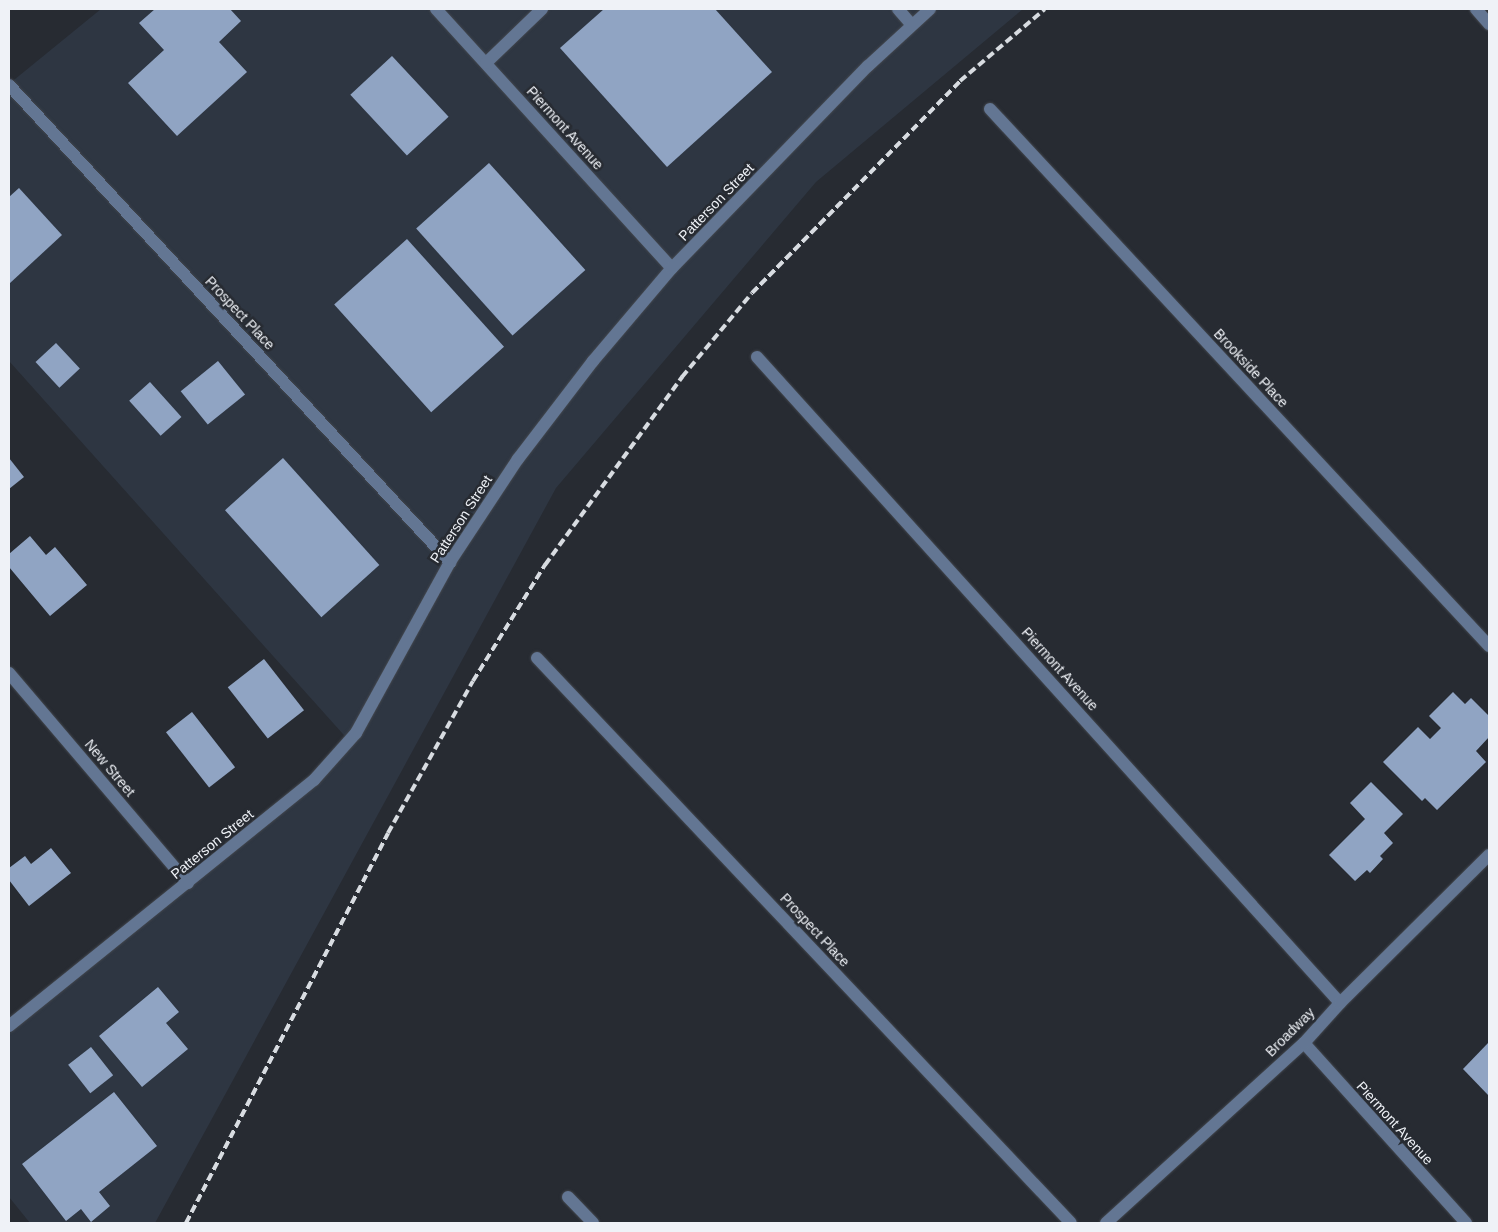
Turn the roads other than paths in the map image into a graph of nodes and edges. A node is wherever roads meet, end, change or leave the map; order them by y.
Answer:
1 (436, 9) edge
2 (542, 9) edge
3 (898, 9) edge
4 (930, 9) edge
5 (1476, 9) edge
6 (912, 24) junction
7 (1489, 24) edge
8 (486, 63) junction
9 (9, 85) edge
10 (990, 109) dead end
11 (672, 268) junction
12 (757, 357) dead end
13 (450, 562) junction
14 (1489, 646) edge
15 (537, 658) dead end
16 (9, 673) edge
17 (1489, 855) edge
18 (188, 883) junction
19 (1340, 1003) junction
20 (9, 1026) edge
21 (1304, 1042) junction
22 (568, 1197) dead end
23 (593, 1223) edge
24 (1071, 1223) edge
25 (1106, 1223) edge
26 (1466, 1223) edge

1 - 8 street, Piermont Avenue
2 - 8 street
3 - 6 street
4 - 6 street, Patterson Street
5 - 7 street
6 - 11 street, Patterson Street
8 - 11 street, Piermont Avenue
9 - 13 street, Prospect Place
10 - 14 street, Brookside Place
11 - 13 street, Patterson Street
12 - 19 street, Piermont Avenue
13 - 18 street, Patterson Street
15 - 24 street, Prospect Place
16 - 18 street, New Street
17 - 19 street, Broadway
18 - 20 street, Patterson Street
19 - 21 street, Broadway
21 - 25 street, Broadway
21 - 26 street, Piermont Avenue
22 - 23 street

